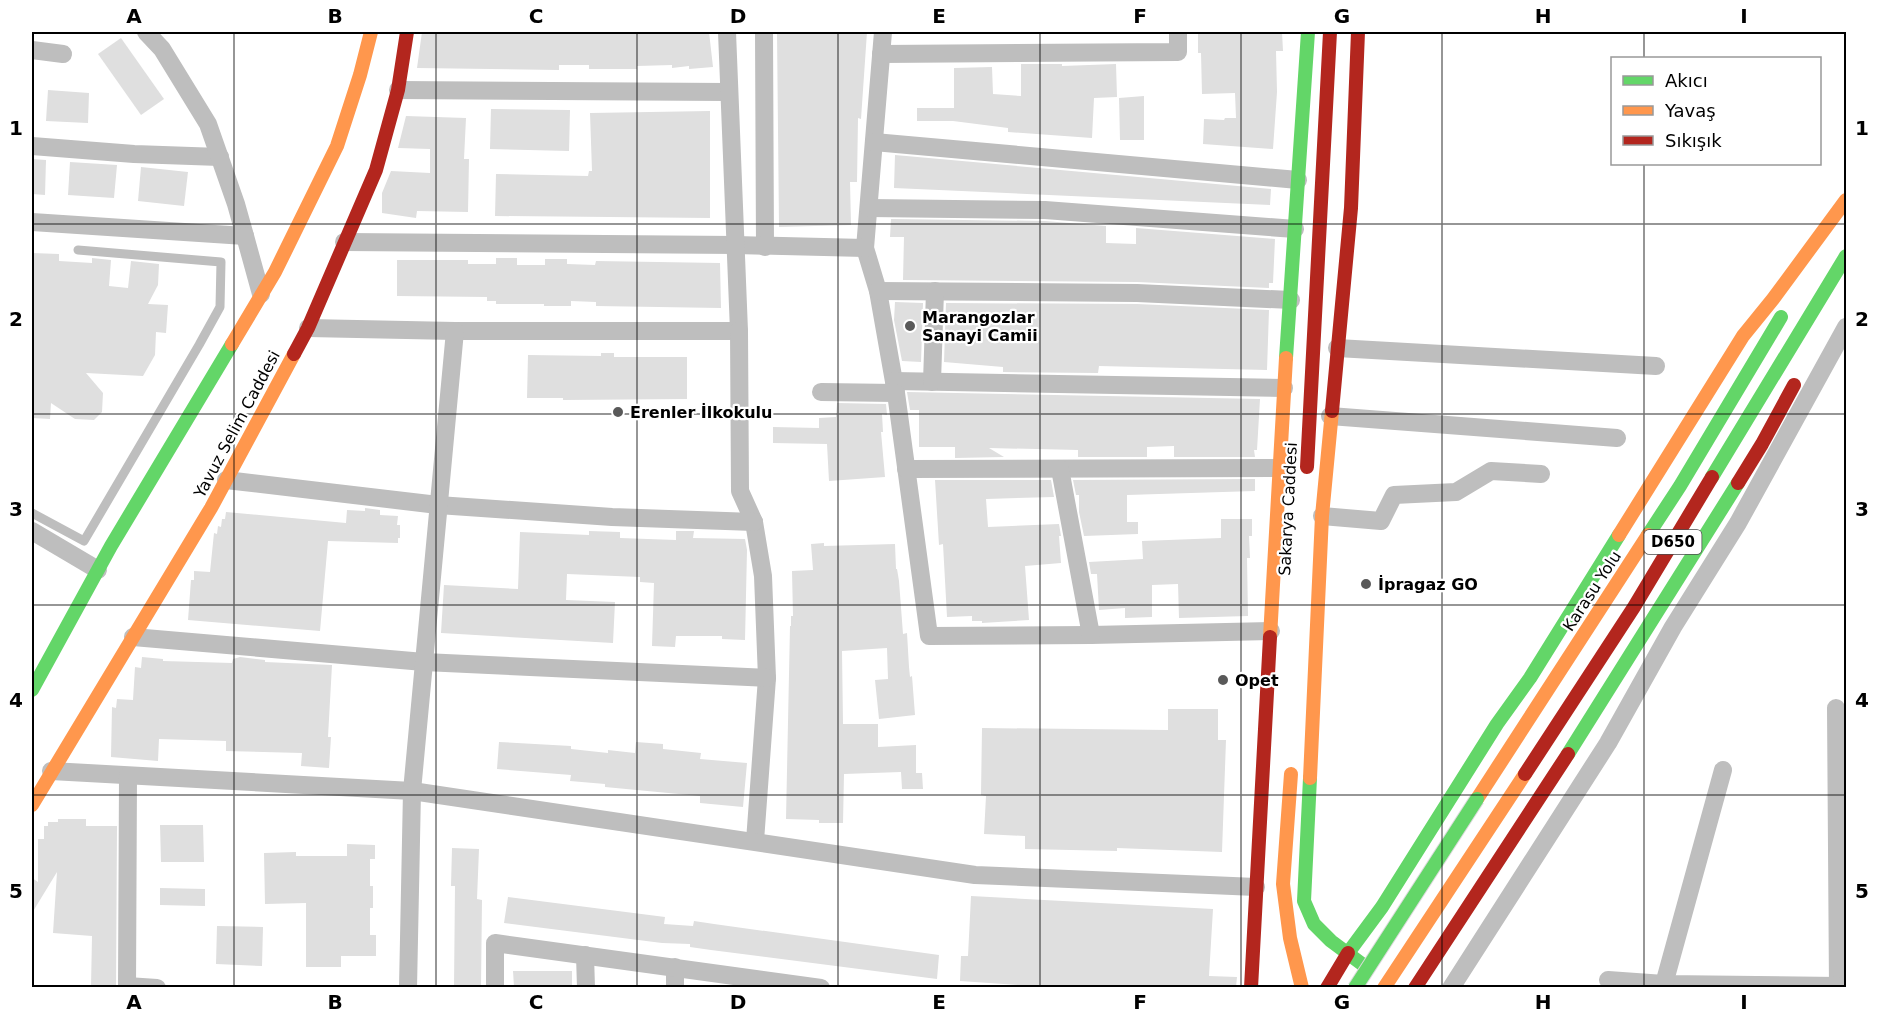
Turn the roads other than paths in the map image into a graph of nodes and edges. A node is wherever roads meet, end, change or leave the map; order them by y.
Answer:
1 (146, 32) edge
2 (371, 32) edge
3 (407, 32) edge
4 (727, 32) edge
5 (764, 32) edge
6 (883, 32) edge
7 (1178, 32) edge
8 (1308, 32) edge
9 (1330, 32) edge
10 (1358, 32) edge
11 (32, 50) edge
12 (63, 54) dead end
13 (881, 54) junction
14 (398, 90) junction
15 (729, 92) junction
16 (874, 142) junction
17 (32, 146) edge
18 (220, 157) junction
19 (1298, 180) junction
20 (1846, 200) edge
21 (1846, 207) edge
22 (869, 208) junction
23 (32, 222) edge
24 (1295, 230) junction
25 (245, 236) junction
26 (344, 242) junction
27 (736, 245) junction
28 (765, 247) junction
29 (865, 248) junction
30 (78, 250) dead end
31 (1846, 256) edge
32 (1799, 287) dead end
33 (878, 291) junction
34 (935, 291) junction
35 (261, 294) junction
36 (1291, 300) junction
37 (1787, 307) dead end
38 (1846, 327) edge
39 (308, 328) junction
40 (739, 331) junction
41 (454, 332) junction
42 (1337, 348) junction
43 (1656, 366) dead end
44 (1800, 373) dead end
45 (932, 382) junction
46 (895, 387) junction
47 (1284, 388) junction
48 (821, 392) dead end
49 (1330, 416) junction
50 (1617, 438) dead end
51 (1280, 468) junction
52 (906, 469) junction
53 (1060, 469) junction
54 (1541, 474) dead end
55 (1306, 479) dead end
56 (226, 480) junction
57 (438, 505) junction
58 (32, 513) edge
59 (1322, 516) junction
60 (754, 522) junction
61 (32, 531) edge
62 (98, 570) junction
63 (1271, 631) junction
64 (1091, 635) junction
65 (133, 637) junction
66 (424, 662) junction
67 (767, 678) junction
68 (32, 690) edge
69 (1836, 708) dead end
70 (1292, 761) dead end
71 (1723, 770) dead end
72 (51, 771) junction
73 (128, 776) junction
74 (411, 791) junction
75 (32, 804) edge
76 (755, 841) junction
77 (1256, 887) junction
78 (1348, 953) junction
79 (585, 955) junction
80 (675, 967) junction
81 (1608, 980) dead end
82 (763, 983) edge
83 (1664, 984) junction
84 (127, 987) edge
85 (157, 987) edge
86 (408, 987) edge
87 (495, 987) edge
88 (586, 987) edge
89 (675, 987) edge
90 (822, 987) edge
91 (1251, 987) edge
92 (1302, 987) edge
93 (1327, 987) edge
94 (1355, 987) edge
95 (1384, 987) edge
96 (1415, 987) edge
97 (1451, 987) edge
98 (1838, 987) edge

1 - 18 street
2 - 35 main road
3 - 14 main road, Yavuz Selim Caddesi
4 - 15 street
5 - 28 street
6 - 13 street
7 - 13 street
8 - 19 main road
9 - 55 main road, Sakarya Caddesi
10 - 42 main road
11 - 12 street
13 - 16 street
14 - 15 street
14 - 26 main road, Yavuz Selim Caddesi
15 - 27 street
16 - 19 street
16 - 22 street
17 - 18 street
18 - 25 street
19 - 24 main road
20 - 78 main road
21 - 32 main road
22 - 24 street
22 - 29 street
23 - 25 street
24 - 36 main road
25 - 35 street
26 - 27 street
26 - 39 main road, Yavuz Selim Caddesi
27 - 28 street
27 - 40 street
28 - 29 street
29 - 33 street
30 - 58 lane
31 - 95 main road, D650
33 - 34 street
33 - 46 street
34 - 36 street
34 - 45 street
35 - 62 main road
36 - 47 main road
37 - 94 main road, Karasu Yolu / D650, bridge
38 - 97 street
39 - 41 street
39 - 56 main road, Yavuz Selim Caddesi
40 - 41 street
40 - 60 street
41 - 57 street
42 - 43 street
42 - 49 main road
44 - 96 main road
45 - 46 street
45 - 47 street
46 - 48 street
46 - 52 street
47 - 51 main road
49 - 50 street
49 - 59 main road
51 - 53 street
51 - 63 main road
52 - 53 street
52 - 64 street
53 - 64 street
54 - 59 street
56 - 57 street
56 - 65 main road, Yavuz Selim Caddesi
57 - 60 street
57 - 66 street
59 - 78 main road
60 - 67 street
61 - 62 street
62 - 68 main road
63 - 64 street
63 - 77 main road
65 - 66 street
65 - 72 main road, Yavuz Selim Caddesi
66 - 67 street
66 - 74 street
67 - 76 street
69 - 98 street
70 - 92 main road
71 - 83 street
72 - 73 street
72 - 75 main road, Yavuz Selim Caddesi
73 - 74 street
73 - 84 street
74 - 76 street
74 - 86 street
76 - 77 street
77 - 91 main road
78 - 93 main road
78 - 95 main road
79 - 80 street
79 - 87 street
79 - 88 street
80 - 82 street
80 - 89 street
81 - 83 street
82 - 90 street
83 - 98 street
84 - 85 street

